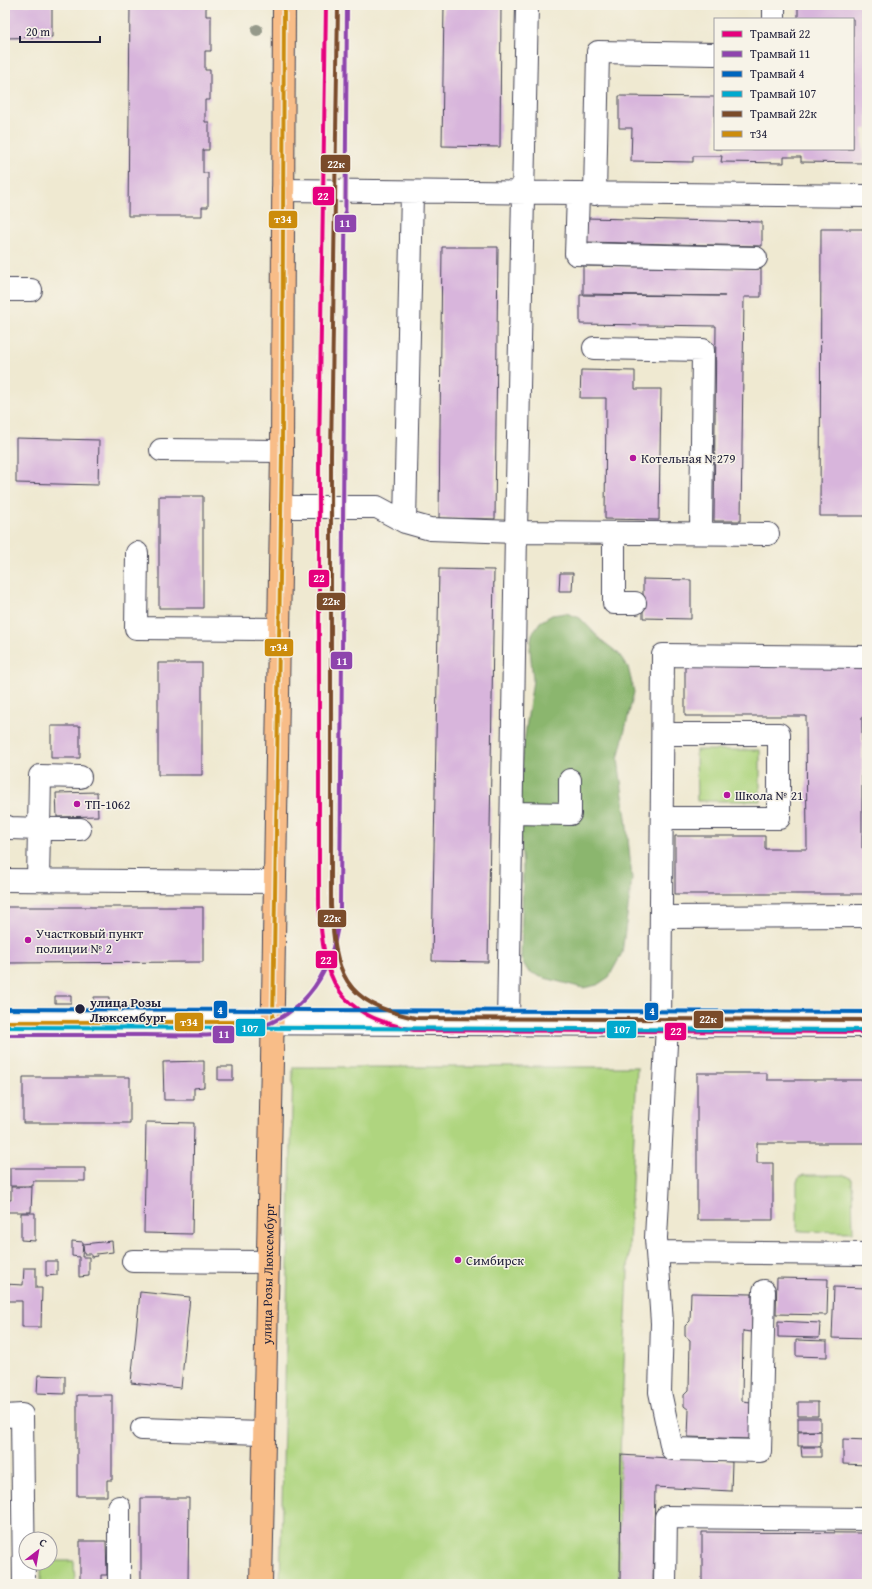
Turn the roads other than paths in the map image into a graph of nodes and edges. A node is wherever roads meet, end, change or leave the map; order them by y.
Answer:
1 (284, 5) edge
2 (528, 5) edge
3 (774, 5) edge
4 (774, 18) edge
5 (714, 54) edge
6 (283, 190) junction
7 (412, 192) junction
8 (524, 194) junction
9 (586, 194) junction
10 (867, 196) edge
11 (756, 258) dead end
12 (5, 290) edge
13 (31, 290) dead end
14 (594, 348) dead end
15 (161, 450) dead end
16 (282, 451) junction
17 (281, 507) junction
18 (405, 522) junction
19 (516, 532) junction
20 (614, 533) junction
21 (700, 533) junction
22 (768, 534) dead end
23 (137, 553) dead end
24 (635, 603) dead end
25 (278, 629) junction
26 (867, 657) edge
27 (663, 734) junction
28 (80, 777) dead end
29 (570, 780) dead end
30 (512, 813) junction
31 (662, 818) junction
32 (5, 826) edge
33 (39, 829) junction
34 (80, 829) dead end
35 (5, 880) edge
36 (38, 880) junction
37 (274, 882) junction
38 (867, 916) edge
39 (661, 917) junction
40 (5, 1022) edge
41 (273, 1022) junction
42 (508, 1024) junction
43 (664, 1025) junction
44 (867, 1026) edge
45 (656, 1252) junction
46 (867, 1254) edge
47 (133, 1261) dead end
48 (268, 1262) junction
49 (764, 1292) dead end
50 (5, 1416) edge
51 (142, 1429) dead end
52 (264, 1433) junction
53 (119, 1507) dead end
54 (867, 1519) edge
55 (24, 1584) edge
56 (119, 1584) edge
57 (261, 1584) edge
58 (665, 1584) edge

1 - 6 main road, улица Розы Люксембург
2 - 8 street
3 - 4 street
5 - 9 street
6 - 7 street
6 - 16 main road, улица Розы Люксембург
7 - 8 street
7 - 18 street
8 - 9 street
8 - 19 street
9 - 10 street
9 - 11 street
12 - 13 street
14 - 21 street
15 - 16 street
16 - 17 main road, улица Розы Люксембург
17 - 18 street
17 - 25 main road, улица Розы Люксембург
18 - 19 street
19 - 20 street
19 - 30 street
20 - 21 street
20 - 24 street
21 - 22 street
23 - 25 street
25 - 37 main road, улица Розы Люксембург
26 - 27 street
27 - 31 street
27 - 31 street
28 - 33 street
29 - 30 street
30 - 42 street
31 - 39 street
32 - 33 street
33 - 34 street
33 - 36 street
35 - 36 street
36 - 37 street
37 - 41 main road, улица Розы Люксембург
38 - 39 street
39 - 43 street
40 - 41 street
41 - 42 street
41 - 48 main road, улица Розы Люксембург
42 - 43 street
43 - 44 street
43 - 45 street
45 - 46 street
45 - 49 street
47 - 48 street
48 - 52 main road, улица Розы Люксембург
50 - 55 street
51 - 52 street
52 - 57 main road, улица Розы Люксембург
53 - 56 street
54 - 58 street

